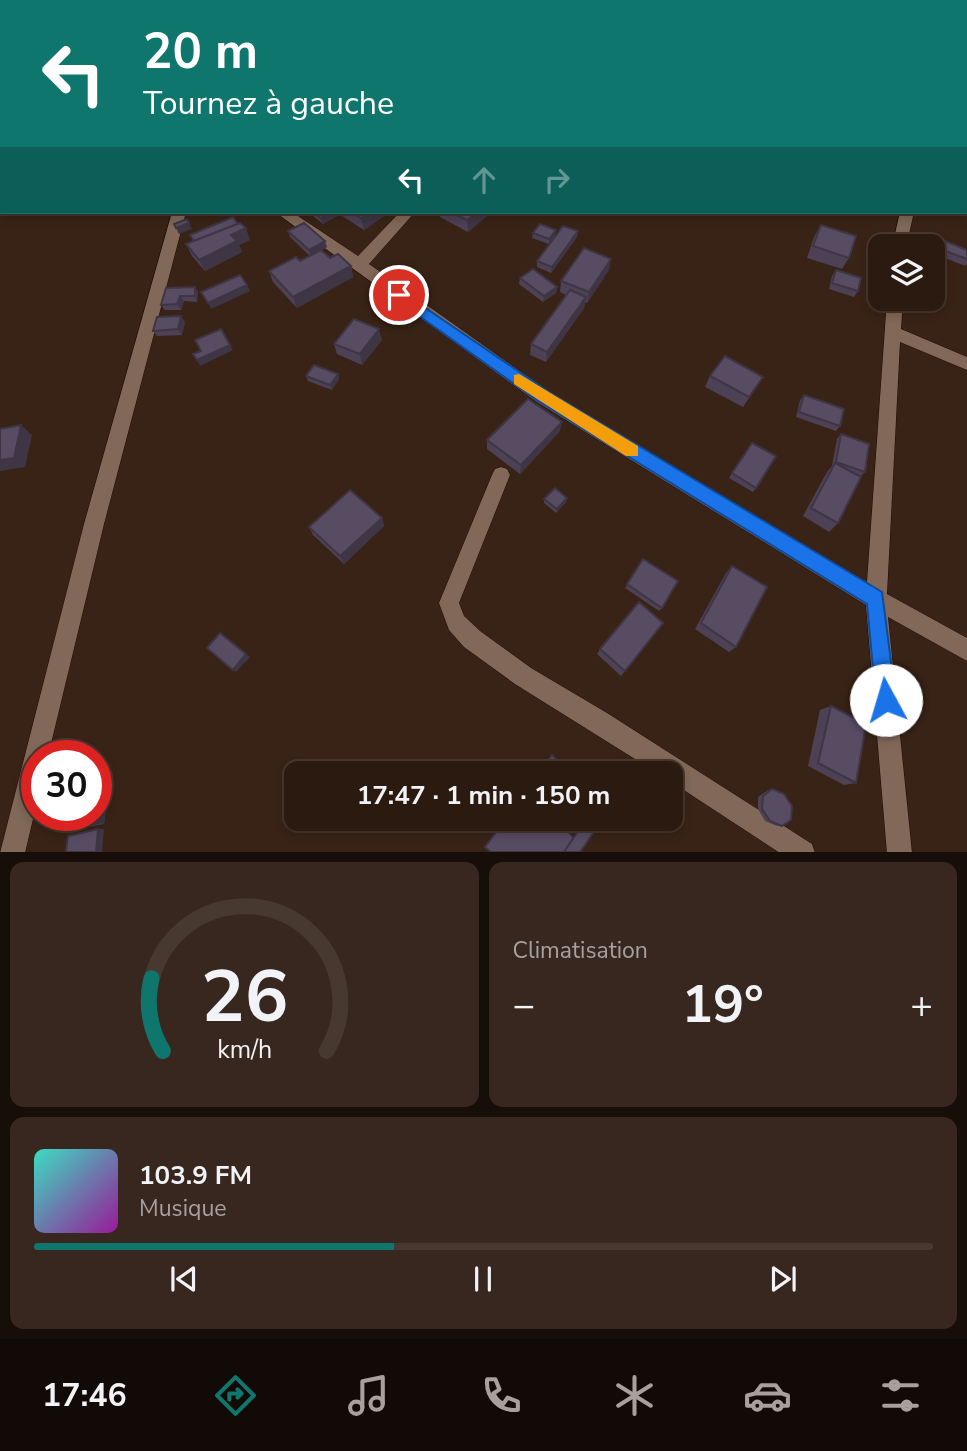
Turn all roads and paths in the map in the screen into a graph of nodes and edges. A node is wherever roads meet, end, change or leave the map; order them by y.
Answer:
1 (178, 214) edge
2 (285, 214) edge
3 (406, 214) edge
4 (907, 214) edge
5 (902, 234) edge
6 (358, 266) junction
7 (894, 311) edge
8 (893, 332) junction
9 (967, 364) edge
10 (501, 475) dead end
11 (876, 599) junction
12 (967, 650) edge
13 (12, 852) edge
14 (803, 852) edge
15 (900, 852) edge

1 - 13 street
2 - 6 street
3 - 6 street
4 - 5 street
6 - 11 street
7 - 8 street
8 - 9 street
8 - 11 street
10 - 14 street
11 - 12 street
11 - 15 street

